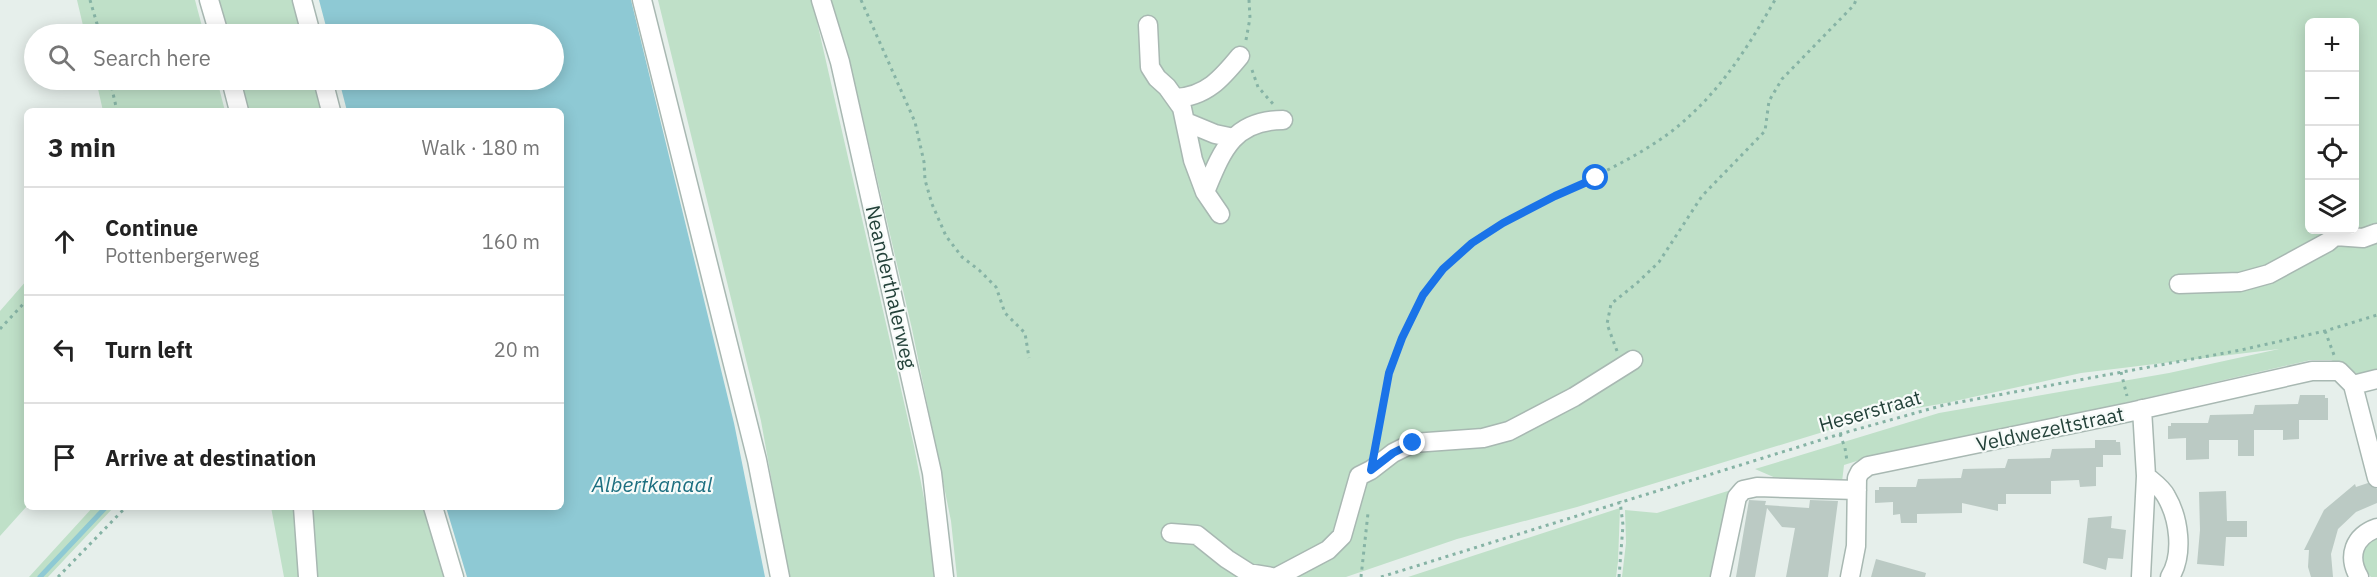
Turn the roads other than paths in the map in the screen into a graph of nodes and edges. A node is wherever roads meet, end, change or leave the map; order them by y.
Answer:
1 (209, 0) edge
2 (302, 0) edge
3 (642, 0) edge
4 (821, 0) edge
5 (216, 24) edge
6 (308, 24) edge
7 (1148, 25) dead end
8 (1246, 56) road end
9 (234, 90) edge
10 (326, 90) edge
11 (1175, 98) junction
12 (239, 108) edge
13 (330, 108) edge
14 (1283, 120) road end
15 (1186, 122) junction
16 (1234, 138) junction
17 (1205, 192) junction
18 (1220, 214) dead end
19 (2377, 233) edge
20 (2179, 284) dead end
21 (1628, 363) road end
22 (2377, 379) edge
23 (2353, 385) junction
24 (2142, 410) junction
25 (2146, 476) junction
26 (2377, 478) edge
27 (1857, 490) junction
28 (303, 510) edge
29 (434, 510) edge
30 (2377, 528) edge
31 (1171, 533) dead end
32 (308, 577) edge
33 (454, 577) edge
34 (780, 577) edge
35 (944, 577) edge
36 (1272, 577) edge
37 (1277, 577) edge
38 (1720, 577) edge
39 (1850, 577) edge
40 (2140, 577) edge
41 (2170, 577) edge
42 (2359, 577) edge

1 - 5 street
2 - 6 street
3 - 34 street
4 - 35 street, Neanderthalerweg
7 - 11 street
8 - 11 street
9 - 12 street
10 - 13 street
11 - 15 street
14 - 16 street
15 - 16 street
15 - 17 street
16 - 17 street
17 - 18 street
19 - 20 street
21 - 37 street
22 - 23 street
23 - 24 street, Veldwezeltstraat
23 - 26 street
24 - 25 street
24 - 27 street, Veldwezeltstraat
25 - 40 street
25 - 41 street
27 - 38 street
27 - 39 street
28 - 32 street
29 - 33 street
30 - 42 street
31 - 36 street

